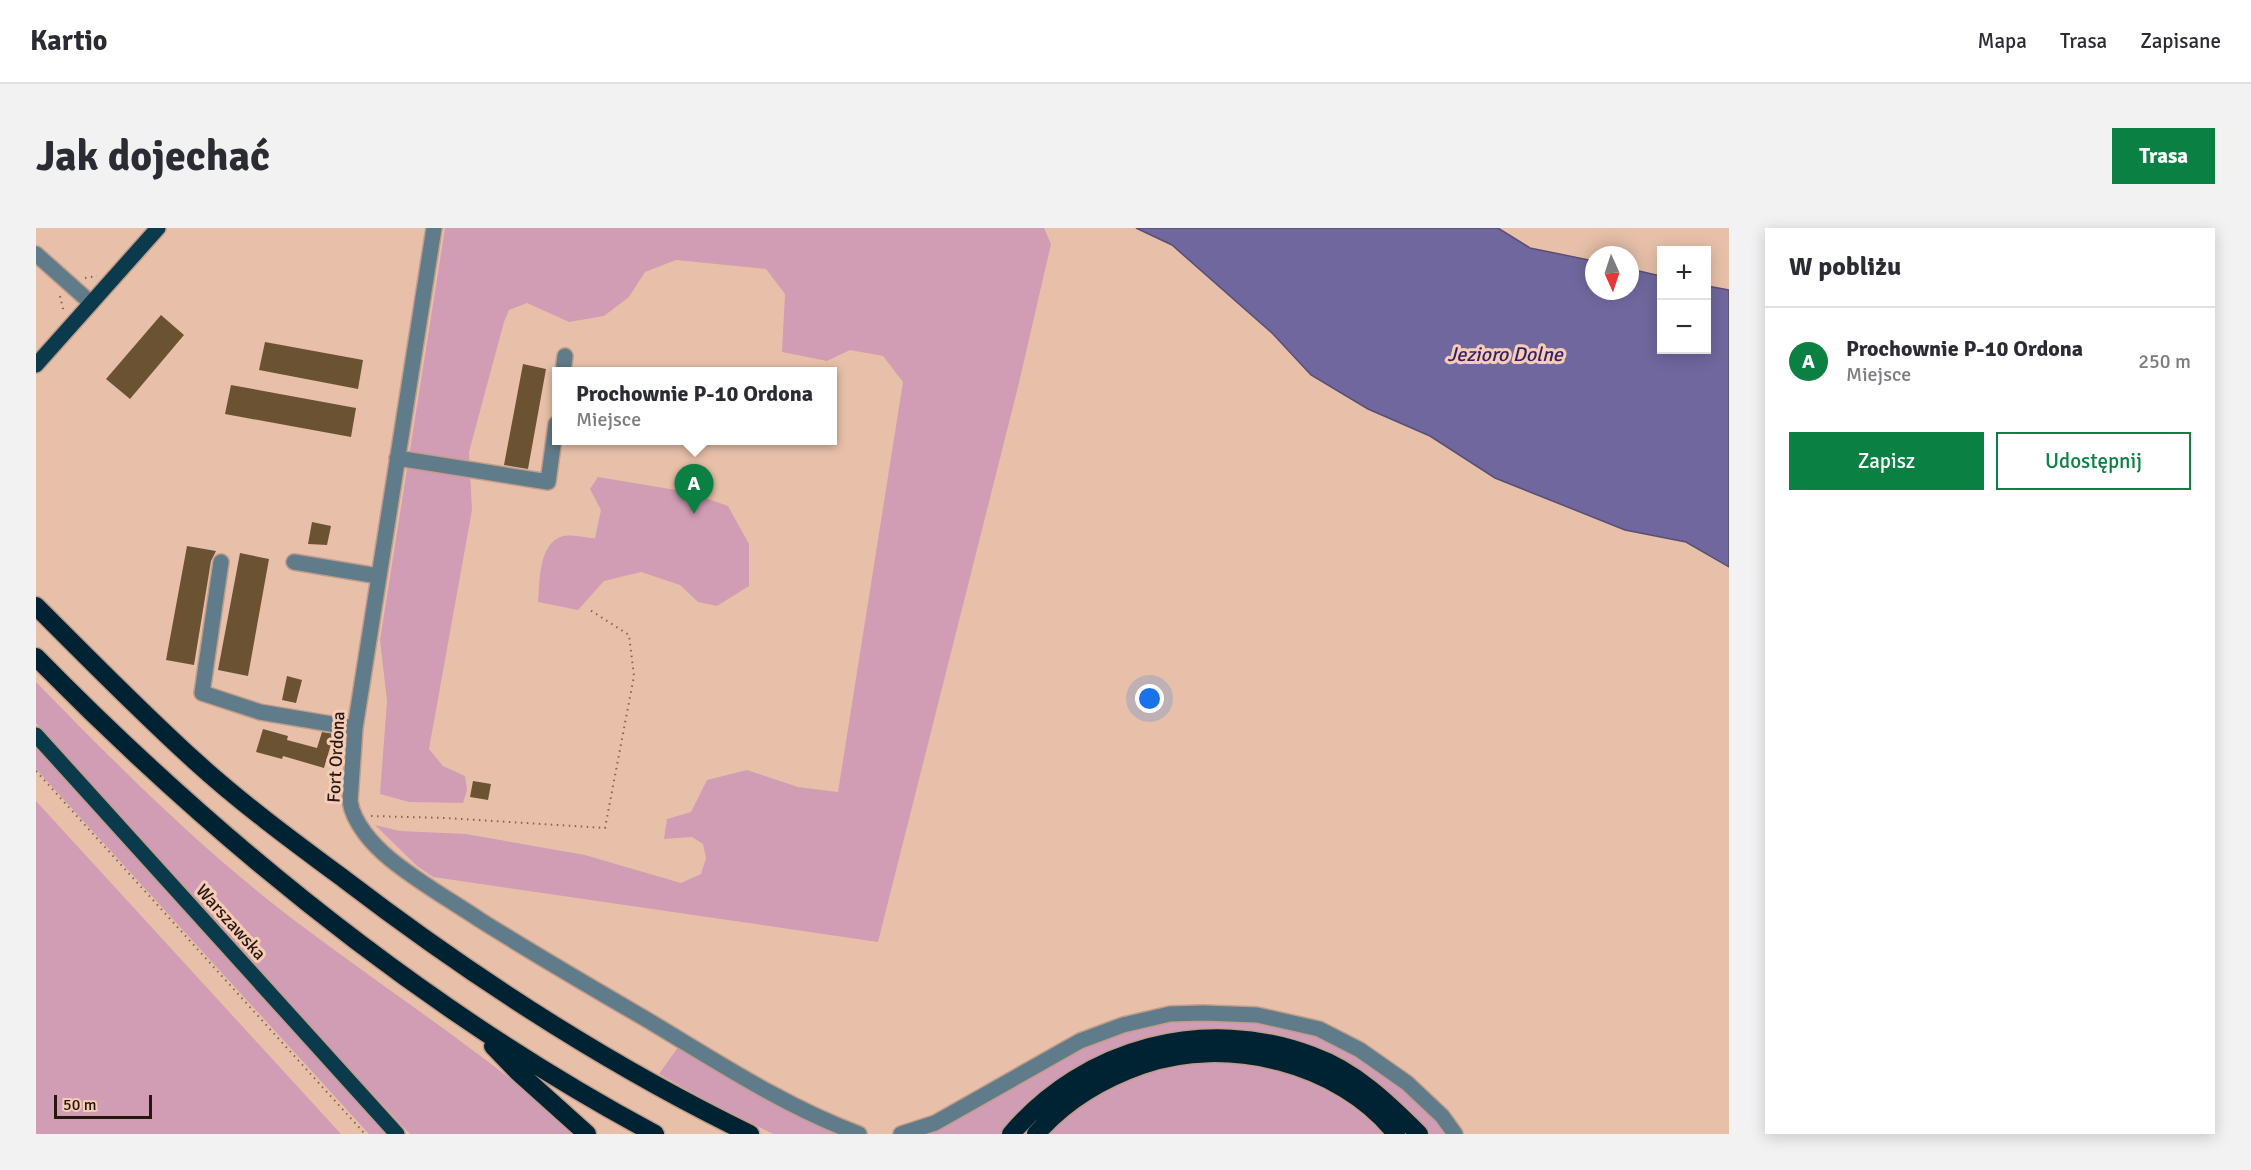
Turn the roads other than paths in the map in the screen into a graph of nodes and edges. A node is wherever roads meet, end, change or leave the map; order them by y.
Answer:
1 (158, 228) edge
2 (434, 228) edge
3 (36, 254) edge
4 (91, 303) junction
5 (36, 365) edge
6 (553, 445) edge
7 (397, 458) junction
8 (221, 562) dead end
9 (294, 562) dead end
10 (378, 576) junction
11 (36, 606) edge
12 (36, 657) edge
13 (355, 728) junction
14 (36, 735) edge
15 (471, 1023) junction
16 (397, 1134) edge
17 (587, 1134) edge
18 (655, 1134) edge
19 (750, 1134) edge
20 (859, 1134) edge
21 (901, 1134) edge
22 (1011, 1134) edge
23 (1036, 1134) edge
24 (1396, 1134) edge
25 (1419, 1134) edge
26 (1455, 1134) edge

1 - 4 main road
2 - 7 street, Fort Ordona
3 - 4 street
4 - 5 main road
6 - 7 street
7 - 10 street, Fort Ordona
8 - 13 street
9 - 10 street
10 - 13 street, Fort Ordona
11 - 19 highway
12 - 15 highway
13 - 20 street, Fort Ordona
14 - 16 main road, Warszawska
15 - 17 highway
15 - 18 highway
21 - 26 street
22 - 25 highway
23 - 24 highway

